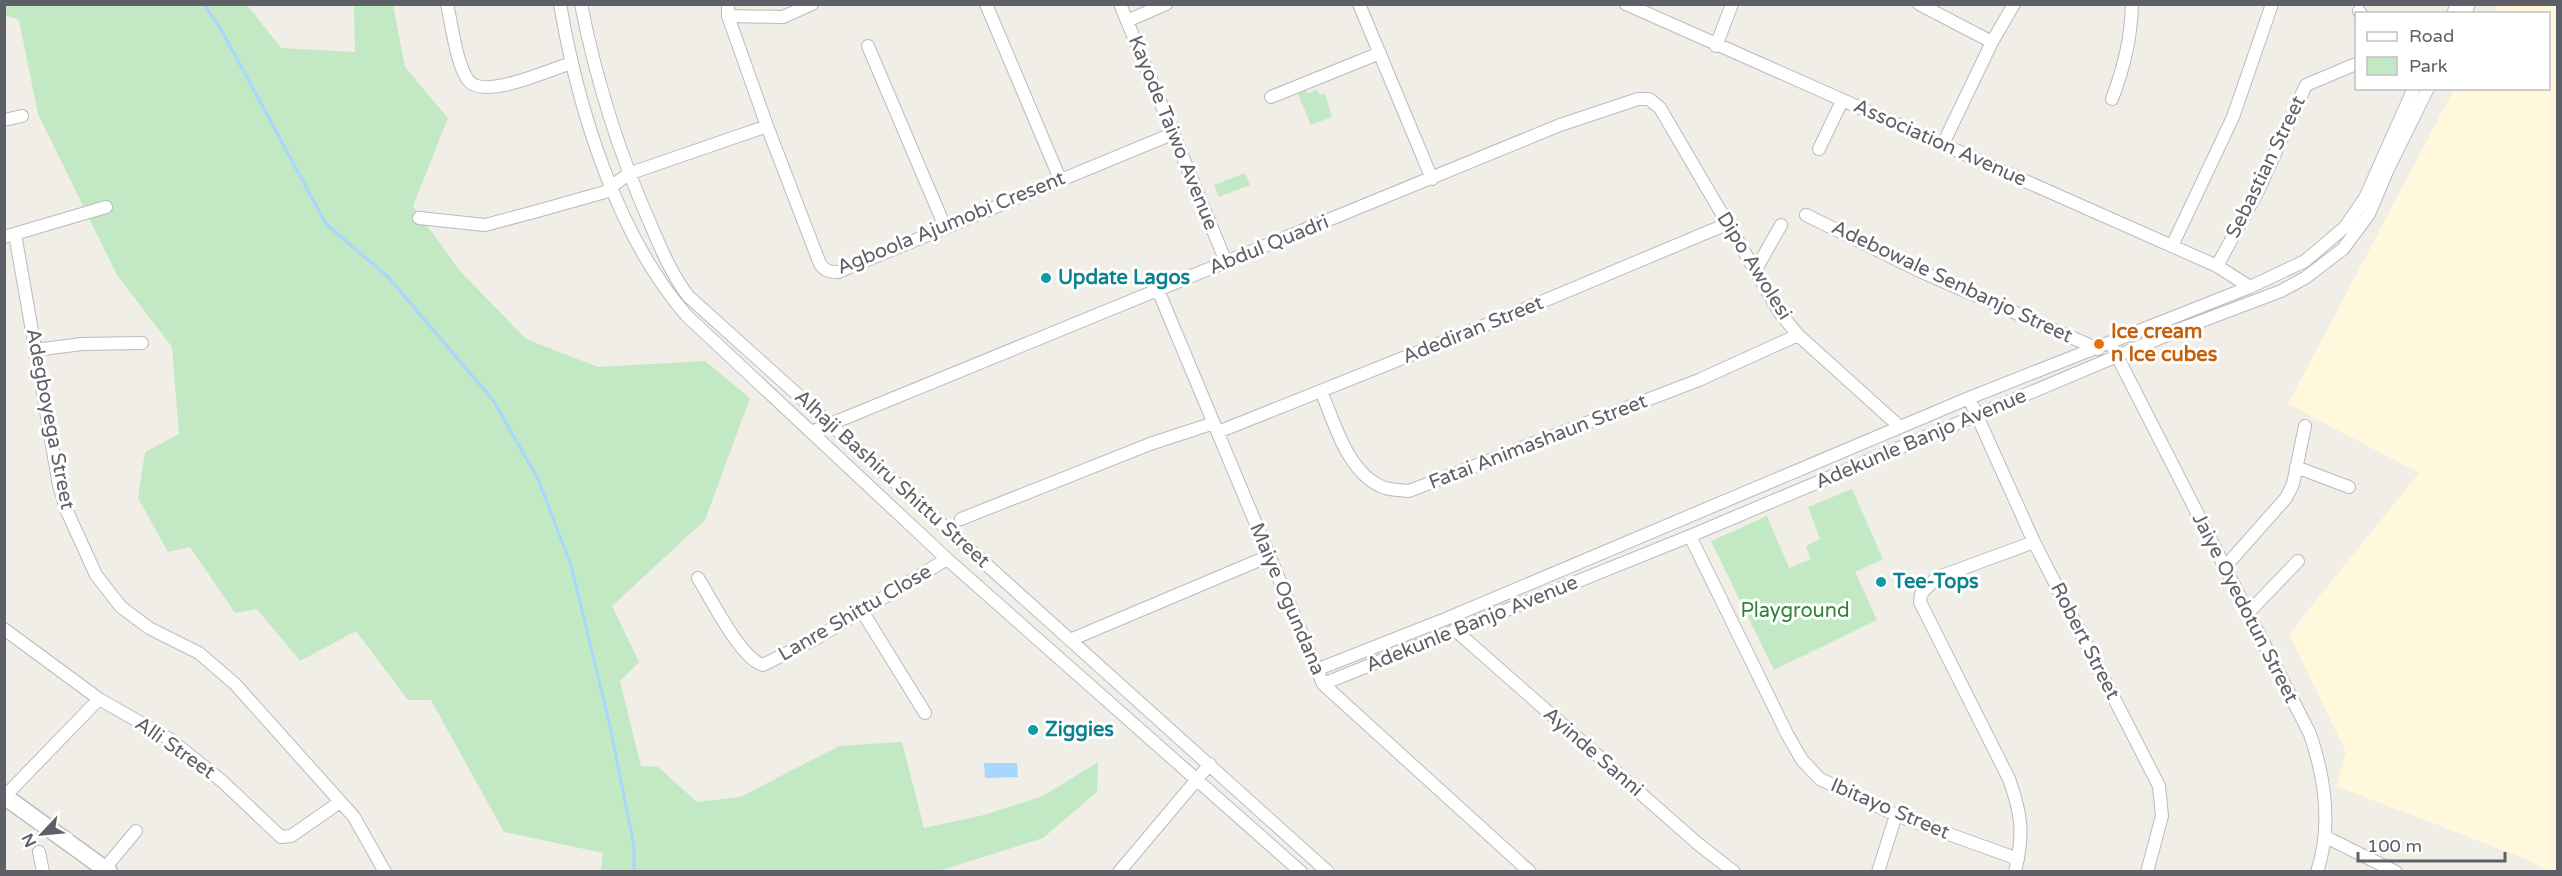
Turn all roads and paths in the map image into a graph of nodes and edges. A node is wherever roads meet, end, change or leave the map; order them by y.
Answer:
1 (447, 4) edge
2 (560, 4) edge
3 (581, 4) edge
4 (812, 4) edge
5 (986, 4) edge
6 (1120, 4) edge
7 (1166, 4) edge
8 (1359, 4) edge
9 (1626, 4) edge
10 (1732, 4) edge
11 (1919, 4) edge
12 (2014, 4) edge
13 (2132, 4) edge
14 (2272, 4) edge
15 (728, 10) edge
16 (1127, 21) junction
17 (1992, 42) junction
18 (868, 46) dead end
19 (1716, 46) junction
20 (1380, 53) junction
21 (572, 63) junction
22 (2355, 64) edge
23 (2413, 90) edge
24 (2427, 90) edge
25 (1271, 98) dead end
26 (2112, 99) dead end
27 (1842, 101) junction
28 (1660, 108) joint
29 (22, 116) dead end
30 (4, 120) edge
31 (767, 126) junction
32 (1172, 134) junction
33 (1943, 144) junction
34 (1819, 149) dead end
35 (628, 174) junction
36 (1060, 179) junction
37 (1432, 179) junction
38 (610, 188) junction
39 (106, 207) dead end
40 (1806, 215) dead end
41 (419, 218) dead end
42 (1727, 224) junction
43 (1781, 225) dead end
44 (945, 227) junction
45 (10, 236) edge
46 (2172, 246) junction
47 (1226, 262) junction
48 (2217, 266) junction
49 (1755, 271) junction
50 (2250, 287) junction
51 (1158, 290) junction
52 (1798, 335) junction
53 (142, 343) dead end
54 (2112, 343) junction
55 (2098, 349) junction
56 (35, 350) junction
57 (2116, 357) junction
58 (1321, 392) junction
59 (1969, 398) junction
60 (1977, 416) junction
61 (830, 423) junction
62 (2305, 426) dead end
63 (1216, 427) junction
64 (1900, 428) junction
65 (811, 432) junction
66 (2296, 467) junction
67 (2349, 487) dead end
68 (961, 519) dead end
69 (1690, 536) junction
70 (2034, 542) junction
71 (1269, 556) junction
72 (947, 559) junction
73 (2298, 561) dead end
74 (2224, 568) junction
75 (698, 578) dead end
76 (862, 611) junction
77 (2249, 612) junction
78 (4, 630) edge
79 (1455, 630) junction
80 (1070, 640) junction
81 (1316, 670) junction
82 (1323, 684) junction
83 (99, 699) junction
84 (925, 712) dead end
85 (1210, 764) junction
86 (1198, 780) junction
87 (5, 796) edge
88 (340, 802) junction
89 (1896, 815) junction
90 (136, 831) dead end
91 (2326, 837) junction
92 (39, 852) dead end
93 (2018, 858) junction
94 (107, 870) edge
95 (43, 872) edge
96 (384, 872) edge
97 (1119, 872) edge
98 (1301, 872) edge
99 (1328, 872) edge
100 (1530, 872) edge
101 (1734, 872) edge
102 (1878, 872) edge
103 (2014, 872) edge
104 (2147, 872) edge
105 (2317, 872) edge
106 (2396, 872) edge

1 - 21 street
2 - 21 street, Alhaji Bashiru Shittu Street
3 - 35 street, Alhaji Bashiru Shittu Street
4 - 15 street
5 - 36 street
6 - 16 street, Kayode Taiwo Avenue
7 - 16 street
8 - 20 street
9 - 19 street, Association Avenue
10 - 19 street
11 - 17 street
12 - 17 street
13 - 26 street
14 - 46 street
15 - 31 street, Agboola Ajumobi Cresent
16 - 32 street, Kayode Taiwo Avenue
17 - 33 street
18 - 44 street
19 - 27 street, Association Avenue
20 - 25 street
20 - 37 street
21 - 38 street, Alhaji Bashiru Shittu Street
22 - 48 street, Sebastian Street
23 - 50 street, Adekunle Banjo Avenue
24 - 57 street, Adekunle Banjo Avenue
27 - 33 street, Association Avenue
27 - 34 street
28 - 37 street, Abdul Quadri
28 - 42 street, Dipo Awolesi
29 - 30 street
31 - 35 street
31 - 44 street, Agboola Ajumobi Cresent
32 - 36 street, Agboola Ajumobi Cresent
32 - 47 street, Kayode Taiwo Avenue
33 - 46 street, Association Avenue
35 - 38 street
35 - 61 street, Alhaji Bashiru Shittu Street
36 - 44 street, Agboola Ajumobi Cresent
37 - 47 street, Abdul Quadri
38 - 41 street
38 - 65 street, Alhaji Bashiru Shittu Street
39 - 45 street
40 - 55 street, Adebowale Senbanjo Street
42 - 49 street, Dipo Awolesi
42 - 58 street, Adediran Street
43 - 49 street
45 - 56 street, Adegboyega Street
46 - 48 street, Association Avenue
47 - 51 street, Abdul Quadri
48 - 50 street, Association Avenue
49 - 52 street, Dipo Awolesi
50 - 54 street, Adekunle Banjo Avenue
51 - 61 street, Abdul Quadri
51 - 63 street, Maiye Ogundana
52 - 58 street, Fatai Animashaun Street
52 - 64 street, Dipo Awolesi
53 - 56 street
54 - 55 street, Adekunle Banjo Avenue
54 - 57 street, Jaiye Oyedotun Street
55 - 59 street, Adekunle Banjo Avenue
56 - 88 street, Adegboyega Street
57 - 60 street, Adekunle Banjo Avenue
57 - 74 street, Jaiye Oyedotun Street
58 - 63 street, Adediran Street
59 - 60 street, Robert Street
59 - 64 street, Adekunle Banjo Avenue
60 - 69 street, Adekunle Banjo Avenue
60 - 70 street, Robert Street
61 - 65 street, Abdul Quadri
61 - 80 street, Alhaji Bashiru Shittu Street
62 - 66 street
63 - 68 street, Adediran Street
63 - 71 street, Maiye Ogundana
64 - 81 street, Adekunle Banjo Avenue
65 - 72 street, Alhaji Bashiru Shittu Street
66 - 67 street
66 - 74 street
69 - 79 street, Adekunle Banjo Avenue
69 - 89 street, Ibitayo Street
70 - 93 street
70 - 104 street, Robert Street
71 - 80 street
71 - 81 street, Maiye Ogundana
72 - 76 street, Lanre Shittu Close
72 - 86 street, Alhaji Bashiru Shittu Street
73 - 77 street
74 - 77 street, Jaiye Oyedotun Street
75 - 76 street, Lanre Shittu Close
76 - 84 street
77 - 91 street, Jaiye Oyedotun Street
78 - 83 street, Alli Street
79 - 82 street, Adekunle Banjo Avenue
79 - 101 street, Ayinde Sanni
80 - 85 street, Alhaji Bashiru Shittu Street
81 - 82 street, Maiye Ogundana
82 - 100 street, Maiye Ogundana
83 - 87 street
83 - 88 street, Alli Street
85 - 86 street
85 - 99 street, Alhaji Bashiru Shittu Street
86 - 97 street
86 - 98 street, Alhaji Bashiru Shittu Street
87 - 94 street
88 - 96 street, Adegboyega Street
89 - 93 street, Ibitayo Street
89 - 102 street
90 - 94 street
91 - 105 street, Jaiye Oyedotun Street
91 - 106 street
92 - 95 street
93 - 103 street

